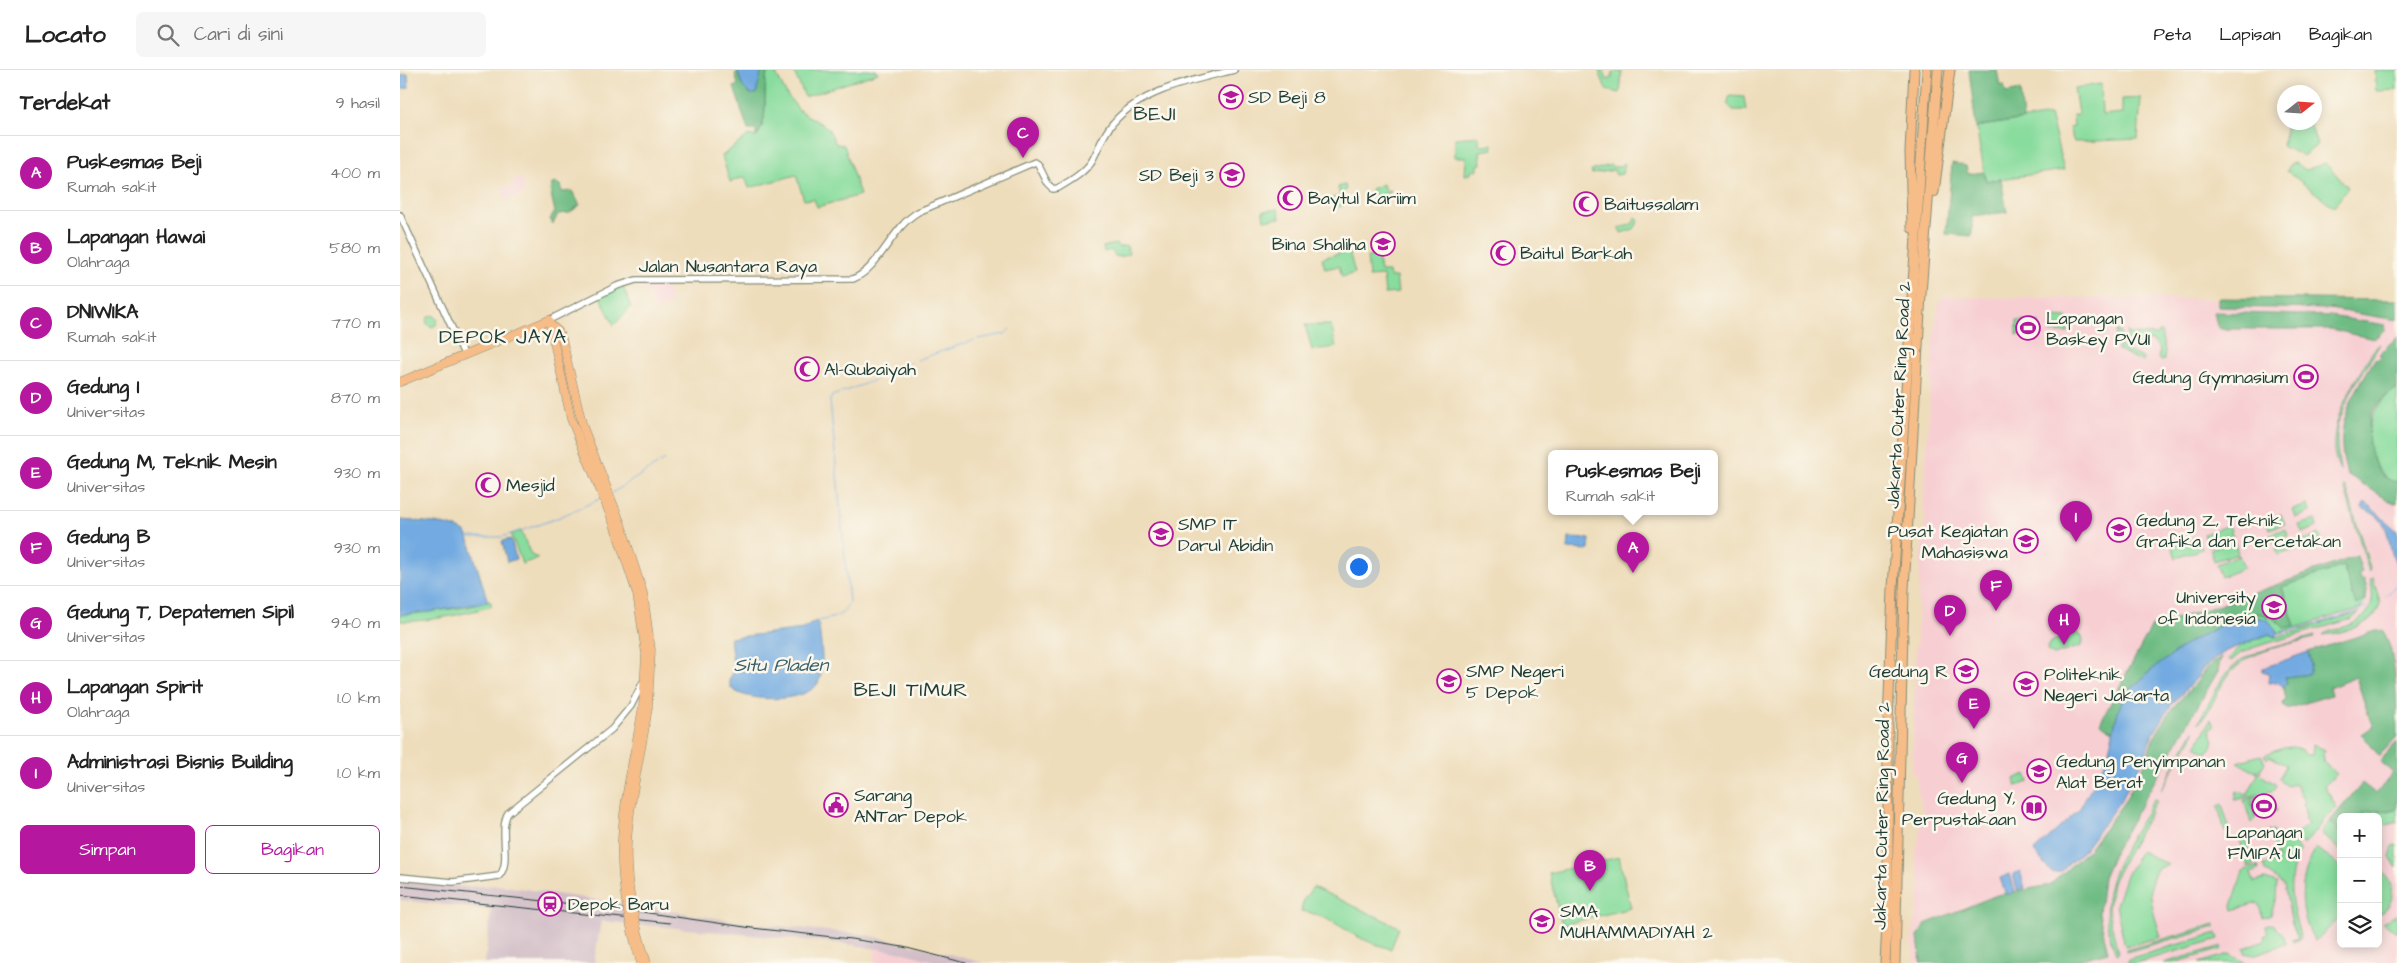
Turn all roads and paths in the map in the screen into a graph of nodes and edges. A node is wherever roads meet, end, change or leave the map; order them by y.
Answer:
1 (1234, 70) edge
2 (1914, 70) edge
3 (1926, 70) edge
4 (1938, 70) edge
5 (1950, 70) edge
6 (400, 215) edge
7 (1917, 295) junction
8 (551, 323) junction
9 (464, 354) junction
10 (400, 382) edge
11 (616, 522) junction
12 (645, 677) junction
13 (646, 706) junction
14 (400, 877) edge
15 (641, 963) edge
16 (647, 963) edge
17 (1885, 963) edge
18 (1895, 963) edge

1 - 8 street, Jalan Nusantara Raya
2 - 7 highway
3 - 7 highway, Jakarta Outer Ring Road 2
4 - 7 highway, Jakarta Outer Ring Road 2
5 - 7 highway
6 - 9 street
7 - 17 highway
7 - 18 highway, Jakarta Outer Ring Road 2
8 - 9 highway, Jalan Nusantara Raya
8 - 11 highway
9 - 10 highway, Jalan Nusantara Raya
11 - 12 highway
11 - 13 highway
12 - 13 highway
12 - 14 street
13 - 15 highway, bridge
13 - 16 highway, bridge

